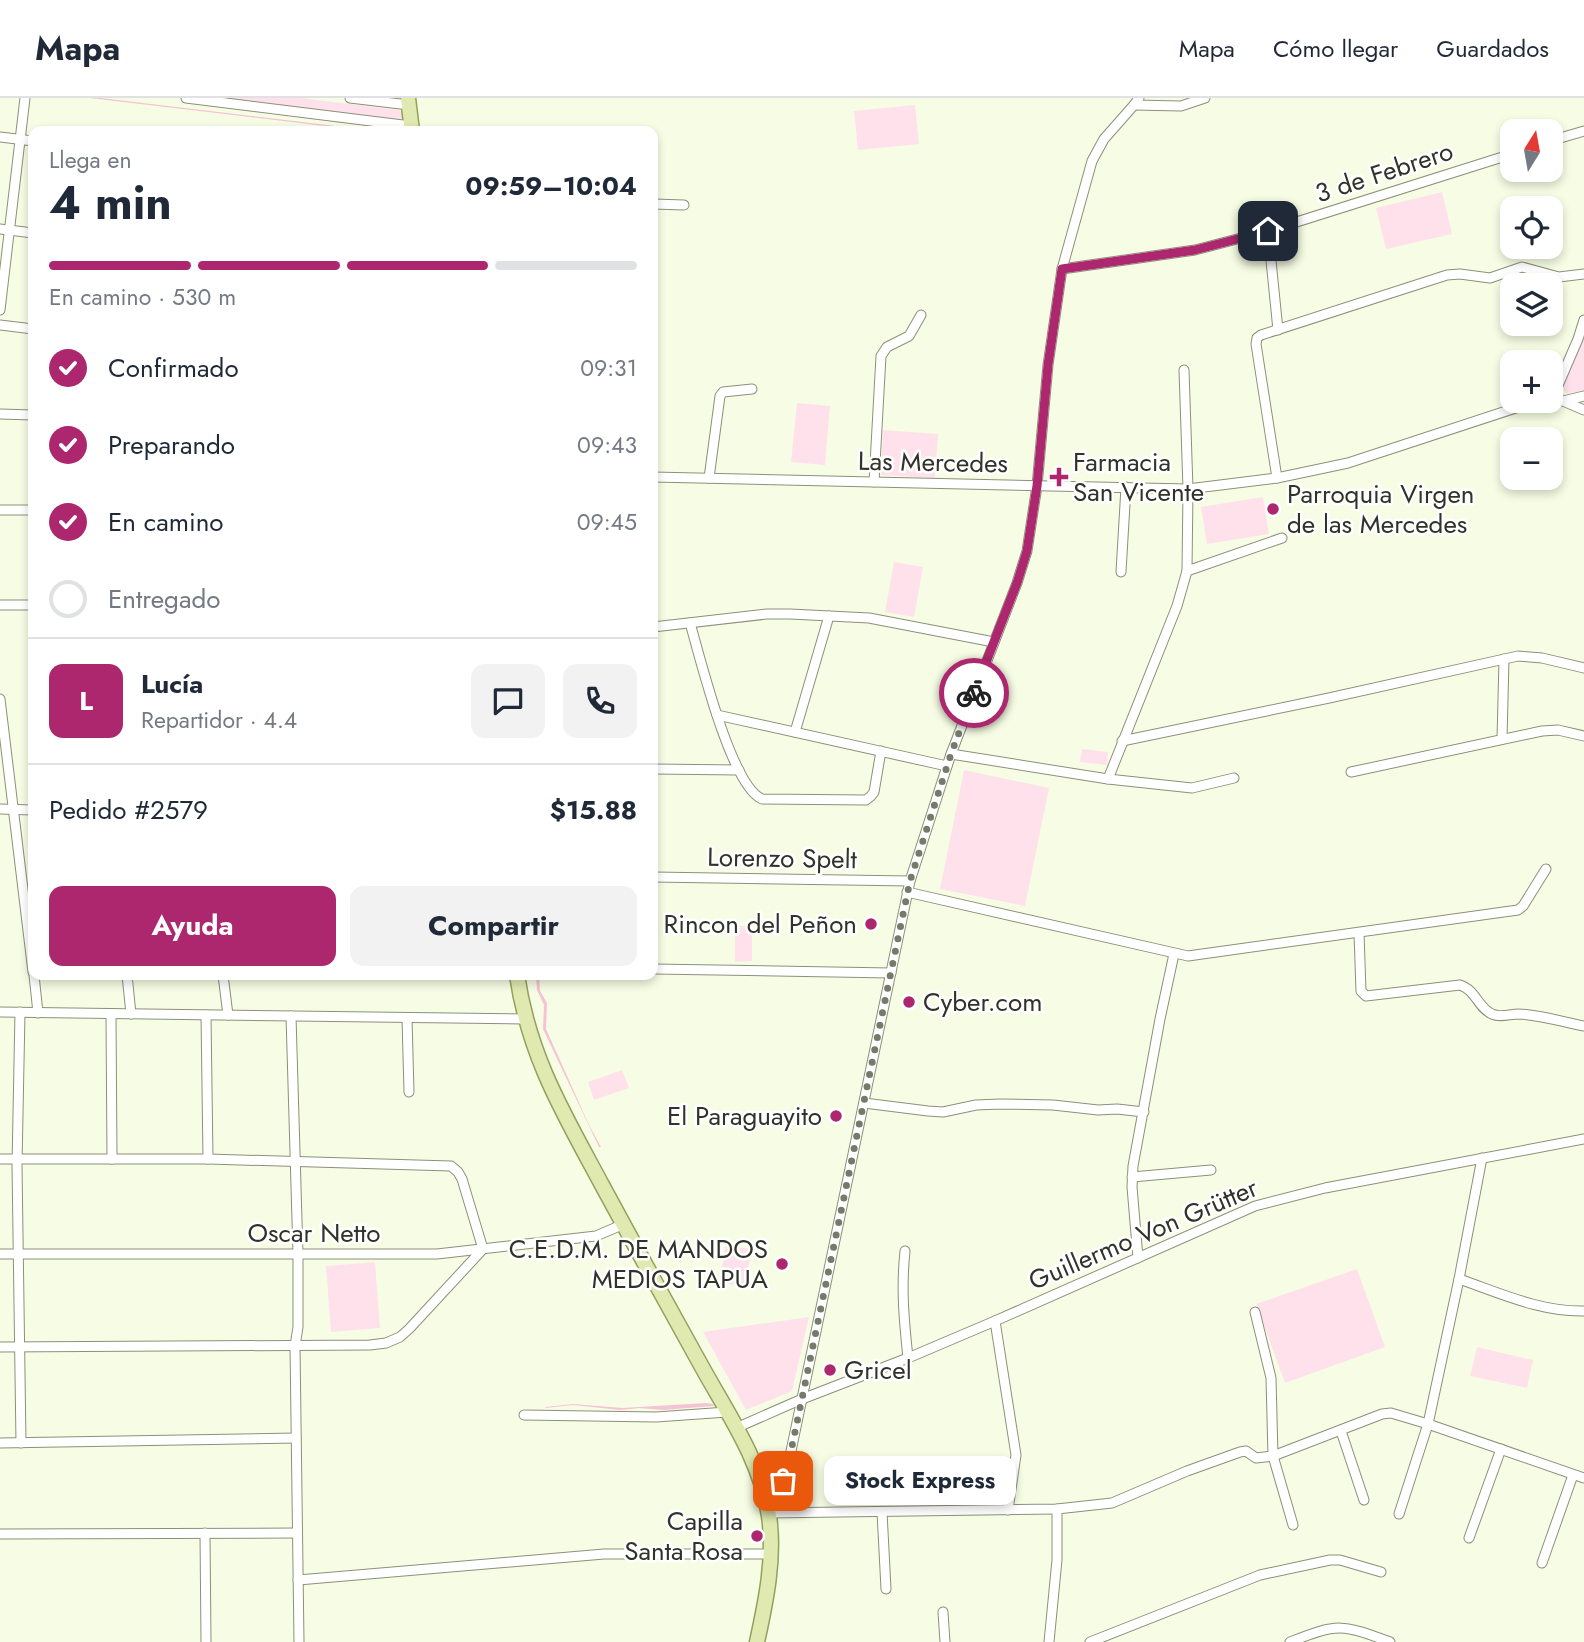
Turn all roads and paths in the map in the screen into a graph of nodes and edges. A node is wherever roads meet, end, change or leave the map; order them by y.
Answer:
1 (25, 98) edge
2 (186, 98) edge
3 (350, 98) edge
4 (1205, 98) edge
5 (408, 102) edge
6 (1137, 102) edge
7 (397, 126) edge
8 (412, 126) edge
9 (1584, 131) edge
10 (0, 137) edge
11 (1563, 137) edge
12 (20, 139) junction
13 (28, 140) edge
14 (1500, 157) edge
15 (658, 204) edge
16 (684, 205) dead end
17 (5, 230) edge
18 (1268, 231) junction
19 (28, 232) edge
20 (1062, 269) junction
21 (1584, 274) edge
22 (0, 310) edge
23 (920, 315) dead end
24 (1584, 320) edge
25 (0, 325) edge
26 (28, 328) edge
27 (1278, 330) junction
28 (1184, 370) dead end
29 (1563, 373) edge
30 (752, 389) dead end
31 (1584, 396) edge
32 (1563, 401) joint
33 (1584, 410) edge
34 (1500, 413) edge
35 (0, 414) edge
36 (28, 415) edge
37 (658, 477) edge
38 (709, 478) junction
39 (1277, 478) junction
40 (874, 482) junction
41 (1037, 486) junction
42 (1126, 487) junction
43 (1188, 489) junction
44 (0, 510) edge
45 (28, 510) edge
46 (1282, 538) dead end
47 (1187, 571) junction
48 (1121, 572) dead end
49 (0, 604) edge
50 (28, 605) edge
51 (829, 616) junction
52 (690, 623) junction
53 (658, 627) edge
54 (994, 642) junction
55 (1504, 659) junction
56 (1584, 668) edge
57 (0, 699) edge
58 (717, 715) junction
59 (795, 732) junction
60 (1584, 736) edge
61 (1502, 739) junction
62 (1122, 741) junction
63 (881, 751) junction
64 (951, 754) junction
65 (947, 766) junction
66 (658, 769) edge
67 (739, 770) junction
68 (1351, 772) dead end
69 (1234, 778) dead end
70 (1108, 779) junction
71 (0, 809) edge
72 (13, 810) junction
73 (28, 810) edge
74 (1546, 869) dead end
75 (658, 877) edge
76 (910, 881) junction
77 (907, 892) junction
78 (28, 932) edge
79 (1359, 933) junction
80 (1174, 954) junction
81 (658, 969) edge
82 (891, 973) junction
83 (34, 980) edge
84 (128, 980) edge
85 (224, 980) edge
86 (518, 980) edge
87 (0, 1012) edge
88 (20, 1012) junction
89 (38, 1013) junction
90 (111, 1014) junction
91 (131, 1014) junction
92 (206, 1015) junction
93 (228, 1015) junction
94 (291, 1016) junction
95 (407, 1017) junction
96 (526, 1019) junction
97 (1584, 1026) edge
98 (409, 1093) dead end
99 (864, 1103) junction
100 (1144, 1112) junction
101 (1584, 1139) edge
102 (1482, 1158) junction
103 (0, 1159) edge
104 (17, 1159) junction
105 (112, 1159) junction
106 (208, 1159) junction
107 (296, 1163) junction
108 (1211, 1170) dead end
109 (1132, 1177) junction
110 (624, 1224) junction
111 (483, 1249) junction
112 (905, 1251) dead end
113 (0, 1254) edge
114 (18, 1254) junction
115 (298, 1254) junction
116 (1138, 1258) junction
117 (1459, 1279) junction
118 (1584, 1311) edge
119 (1255, 1312) dead end
120 (995, 1321) junction
121 (295, 1346) junction
122 (0, 1347) edge
123 (19, 1347) junction
124 (908, 1358) junction
125 (802, 1399) junction
126 (727, 1412) junction
127 (524, 1415) dead end
128 (1428, 1424) junction
129 (736, 1428) junction
130 (1341, 1431) junction
131 (296, 1438) junction
132 (0, 1443) edge
133 (21, 1443) junction
134 (1501, 1450) junction
135 (1273, 1456) junction
136 (1573, 1475) junction
137 (1584, 1478) edge
138 (763, 1488) junction
139 (1364, 1500) dead end
140 (1057, 1509) junction
141 (1008, 1510) junction
142 (882, 1512) junction
143 (769, 1513) junction
144 (1399, 1514) dead end
145 (1293, 1525) dead end
146 (205, 1533) junction
147 (297, 1533) junction
148 (0, 1534) edge
149 (1469, 1538) dead end
150 (771, 1554) junction
151 (1542, 1563) dead end
152 (1381, 1572) dead end
153 (298, 1580) junction
154 (886, 1589) dead end
155 (943, 1612) dead end
156 (206, 1642) edge
157 (299, 1642) edge
158 (757, 1642) edge
159 (945, 1642) edge
160 (1049, 1642) edge
161 (1090, 1642) edge
162 (1290, 1642) edge
163 (1390, 1642) edge

1 - 12 street
2 - 7 street
3 - 5 street
4 - 6 street
5 - 8 main road
6 - 20 street
9 - 11 street
10 - 12 street
12 - 13 street
12 - 17 street
14 - 18 street, 3 de Febrero
15 - 16 street
17 - 19 street
17 - 22 street
18 - 20 street, 3 de Febrero
18 - 27 street
20 - 41 street
21 - 27 street
23 - 40 street
24 - 29 street
25 - 26 street
27 - 39 street
28 - 43 street
30 - 38 street
31 - 32 street
32 - 33 street
34 - 39 street, Las Mercedes
35 - 36 street
37 - 38 street, Las Mercedes
38 - 40 street, Las Mercedes
39 - 43 street, Las Mercedes
40 - 41 street, Las Mercedes
41 - 42 street, Las Mercedes
41 - 54 street
42 - 43 street, Las Mercedes
42 - 48 street
43 - 47 street
44 - 45 street
46 - 47 street
47 - 62 street
49 - 50 street
51 - 52 street
51 - 54 street
51 - 59 street
52 - 53 street
52 - 58 street
54 - 64 street
55 - 56 street
55 - 61 street
55 - 62 street
57 - 72 street
58 - 59 street
58 - 67 street
59 - 63 street
60 - 61 street
61 - 68 street
62 - 70 street
63 - 65 street
63 - 67 street
64 - 65 street
64 - 70 street
65 - 76 street
66 - 67 street
69 - 70 street
71 - 72 street
72 - 73 street
72 - 78 street
74 - 79 street
75 - 76 street, Lorenzo Spelt
76 - 77 street
77 - 80 street
77 - 82 street
79 - 80 street
79 - 97 street
80 - 100 street
81 - 82 street
82 - 99 street
83 - 89 street
84 - 91 street
85 - 93 street
86 - 96 main road
87 - 88 street
88 - 89 street
88 - 104 street
89 - 90 street
90 - 91 street
90 - 105 street
91 - 92 street
92 - 93 street
92 - 106 street
93 - 94 street
94 - 95 street
94 - 107 street
95 - 96 street
95 - 98 street
96 - 110 main road
99 - 100 street
99 - 125 street
100 - 109 street
101 - 102 street, Guillermo Von Grütter
102 - 116 street, Guillermo Von Grütter
102 - 117 street
103 - 104 street
104 - 105 street
104 - 114 street
105 - 106 street
106 - 107 street
107 - 111 street
107 - 115 street
108 - 109 street
109 - 116 street
110 - 111 street, Oscar Netto
110 - 126 main road
111 - 115 street, Oscar Netto
111 - 121 street
112 - 124 street
113 - 114 street, Oscar Netto
114 - 115 street, Oscar Netto
114 - 123 street
115 - 121 street
116 - 120 street, Guillermo Von Grütter
117 - 118 street
117 - 128 street
119 - 135 street
120 - 124 street, Guillermo Von Grütter
120 - 141 street
121 - 123 street
121 - 131 street
122 - 123 street
123 - 133 street
124 - 125 street, Guillermo Von Grütter
125 - 129 street, Guillermo Von Grütter
125 - 138 street
126 - 127 street
126 - 129 main road
128 - 130 street
128 - 134 street
128 - 144 street
129 - 138 main road
130 - 135 street
130 - 139 street
131 - 133 street
131 - 147 street
132 - 133 street
134 - 136 street
134 - 149 street
135 - 140 street
135 - 145 street
136 - 137 street
136 - 151 street
138 - 143 main road
140 - 141 street
140 - 160 street
141 - 142 street
142 - 143 street
142 - 154 street
143 - 150 main road
146 - 147 street
146 - 148 street
146 - 156 street
147 - 153 street
150 - 153 street
150 - 158 main road
152 - 161 street
153 - 157 street
155 - 159 street
162 - 163 street

